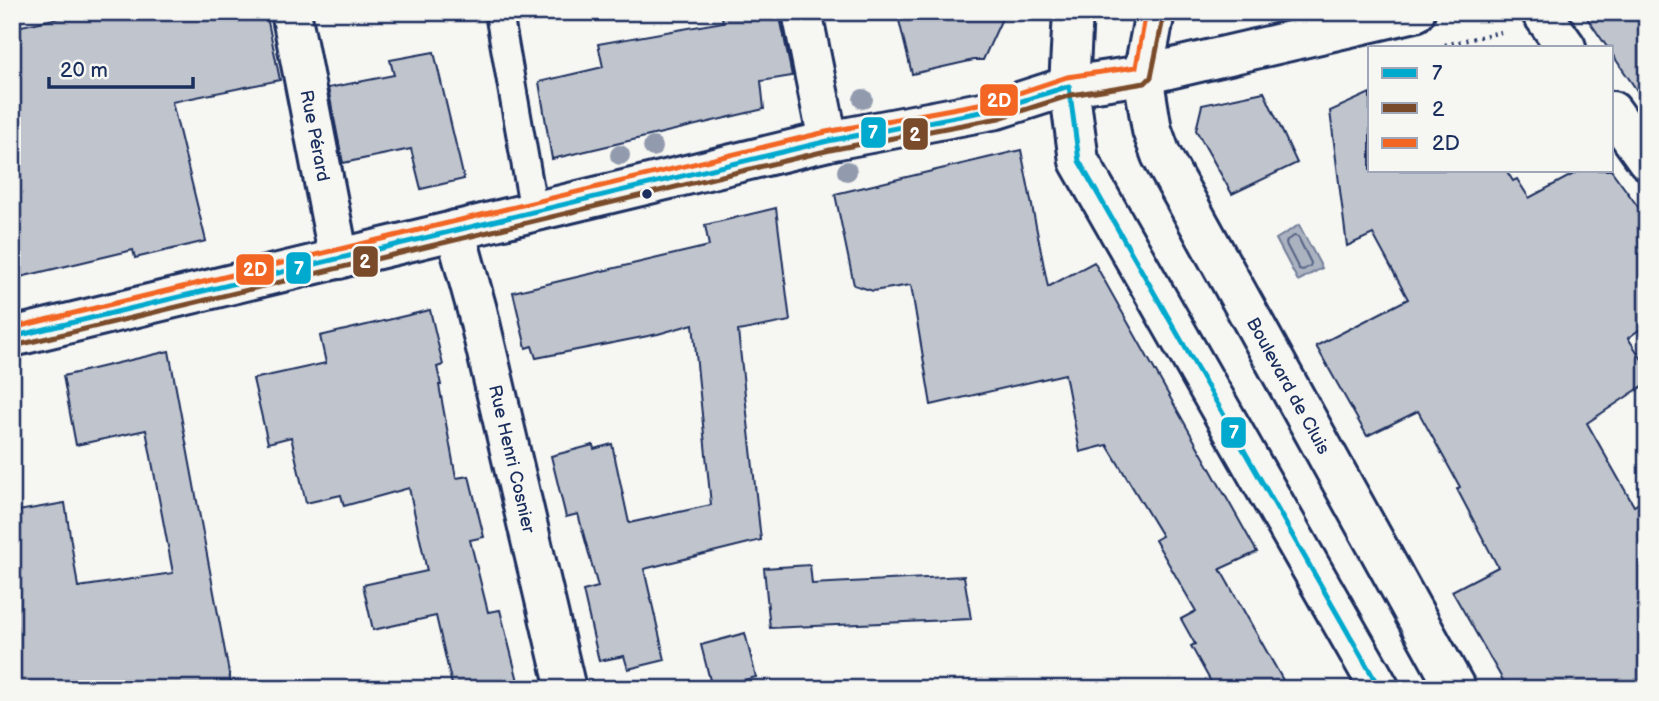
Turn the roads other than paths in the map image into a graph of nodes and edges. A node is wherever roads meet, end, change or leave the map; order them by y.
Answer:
1 (291, 12) edge
2 (802, 12) edge
3 (1073, 12) edge
4 (1155, 12) edge
5 (1415, 12) edge
6 (1541, 12) edge
7 (500, 19) dead end
8 (1565, 46) edge
9 (1143, 75) junction
10 (1069, 86) junction
11 (1614, 114) edge
12 (828, 141) junction
13 (1647, 160) edge
14 (534, 212) junction
15 (455, 230) junction
16 (339, 258) junction
17 (12, 337) edge
18 (566, 689) edge
19 (1380, 689) edge
20 (1456, 689) edge

1 - 16 main road, Rue Pérard
2 - 12 main road
3 - 10 main road
4 - 9 main road
5 - 9 main road
6 - 8 main road
7 - 14 lane
9 - 10 main road
9 - 20 main road, Boulevard de Cluis
10 - 12 main road
10 - 19 main road
11 - 13 main road
12 - 14 main road
14 - 15 main road
15 - 16 main road
15 - 18 main road, Rue Henri Cosnier
16 - 17 main road

